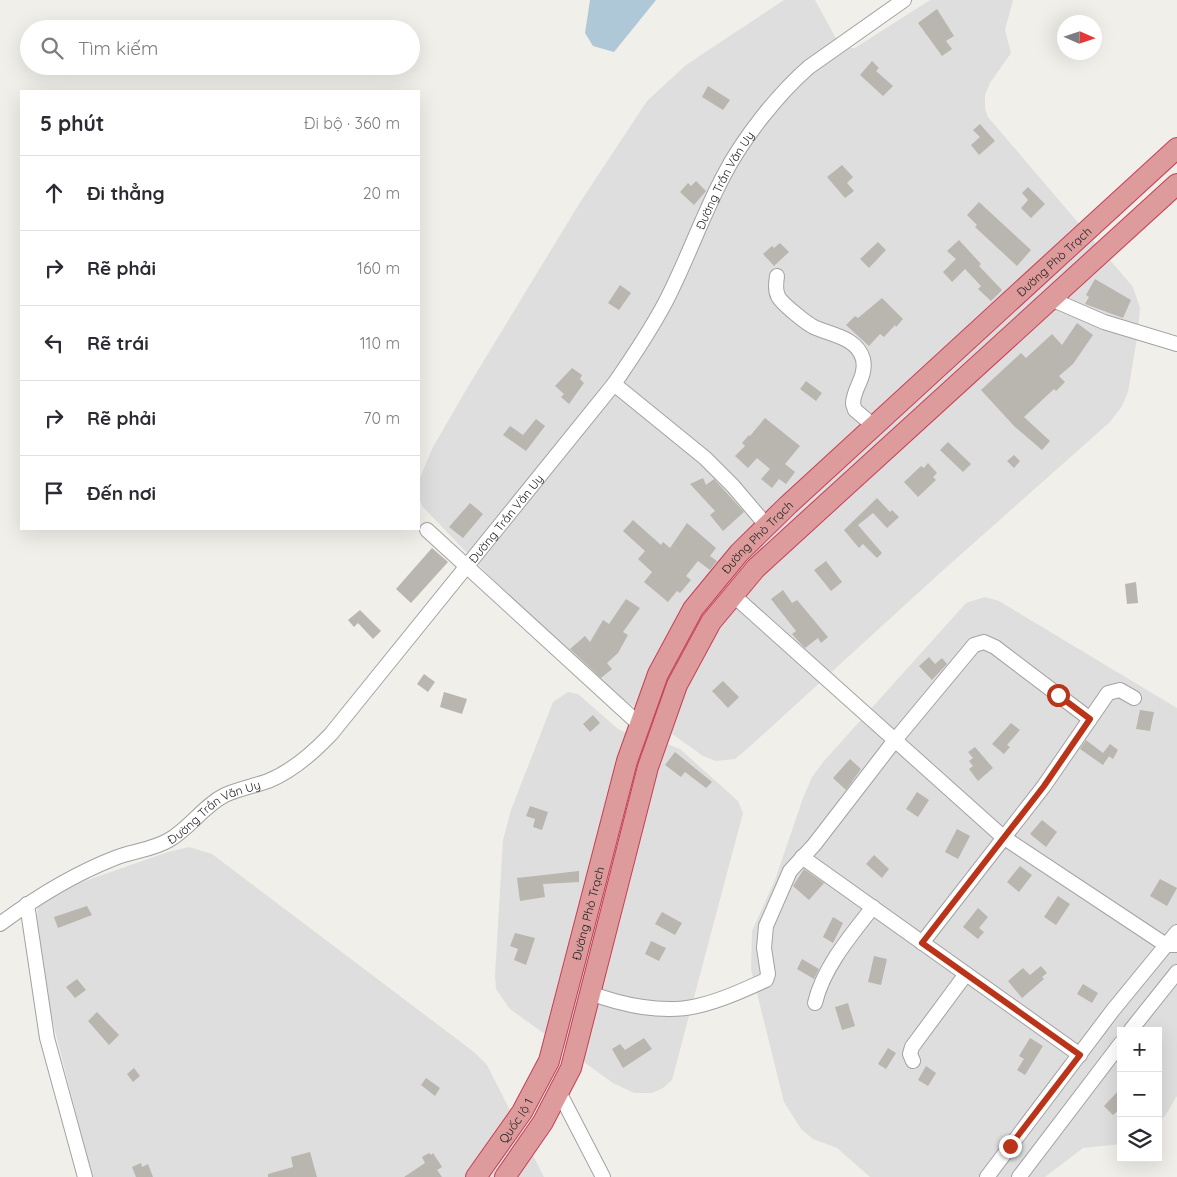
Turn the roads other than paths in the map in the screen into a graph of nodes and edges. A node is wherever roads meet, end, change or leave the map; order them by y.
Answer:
1 (904, 0) edge
2 (1177, 148) edge
3 (1177, 184) edge
4 (777, 276) dead end
5 (1051, 299) junction
6 (1177, 344) edge
7 (614, 384) junction
8 (874, 426) junction
9 (767, 526) junction
10 (427, 530) dead end
11 (466, 566) junction
12 (733, 595) junction
13 (1134, 698) dead end
14 (1090, 719) junction
15 (640, 724) junction
16 (895, 740) junction
17 (1003, 837) junction
18 (802, 857) junction
19 (27, 904) junction
20 (873, 907) junction
21 (0, 924) edge
22 (1177, 932) edge
23 (922, 943) junction
24 (1172, 945) edge
25 (1177, 972) edge
26 (966, 974) junction
27 (590, 993) junction
28 (816, 1003) dead end
29 (1133, 1027) edge
30 (1117, 1048) edge
31 (1080, 1055) junction
32 (549, 1060) joint
33 (913, 1061) dead end
34 (571, 1068) joint
35 (559, 1092) junction
36 (85, 1177) edge
37 (476, 1177) edge
38 (504, 1177) edge
39 (603, 1177) edge
40 (987, 1177) edge
41 (1019, 1177) edge

1 - 7 street, Đường Trần Văn Uy
2 - 8 highway, Đường Phò Trạch
3 - 5 highway, Đường Phò Trạch
4 - 8 street
5 - 6 street
5 - 12 highway, Đường Phò Trạch
7 - 9 street
7 - 11 street, Đường Trần Văn Uy
8 - 9 highway, Đường Phò Trạch
9 - 15 highway, Đường Phò Trạch
10 - 11 street
11 - 15 street
11 - 19 street, Đường Trần Văn Uy
12 - 16 street
12 - 27 highway, Đường Phò Trạch
13 - 14 street
14 - 16 street
14 - 17 street
15 - 32 highway, Đường Phò Trạch
16 - 17 street
16 - 18 street
17 - 23 street
17 - 24 street
18 - 20 street
18 - 27 street
19 - 21 street, Đường Trần Văn Uy
19 - 36 street
20 - 23 street
20 - 28 street
22 - 24 street
23 - 26 street
24 - 31 street
25 - 29 street
26 - 31 street
26 - 33 street
27 - 34 highway, Đường Phò Trạch
30 - 41 street
31 - 40 street
32 - 37 highway, Quốc lộ 1
34 - 35 highway, Quốc lộ 1
35 - 38 highway, Quốc lộ 1
35 - 39 street

